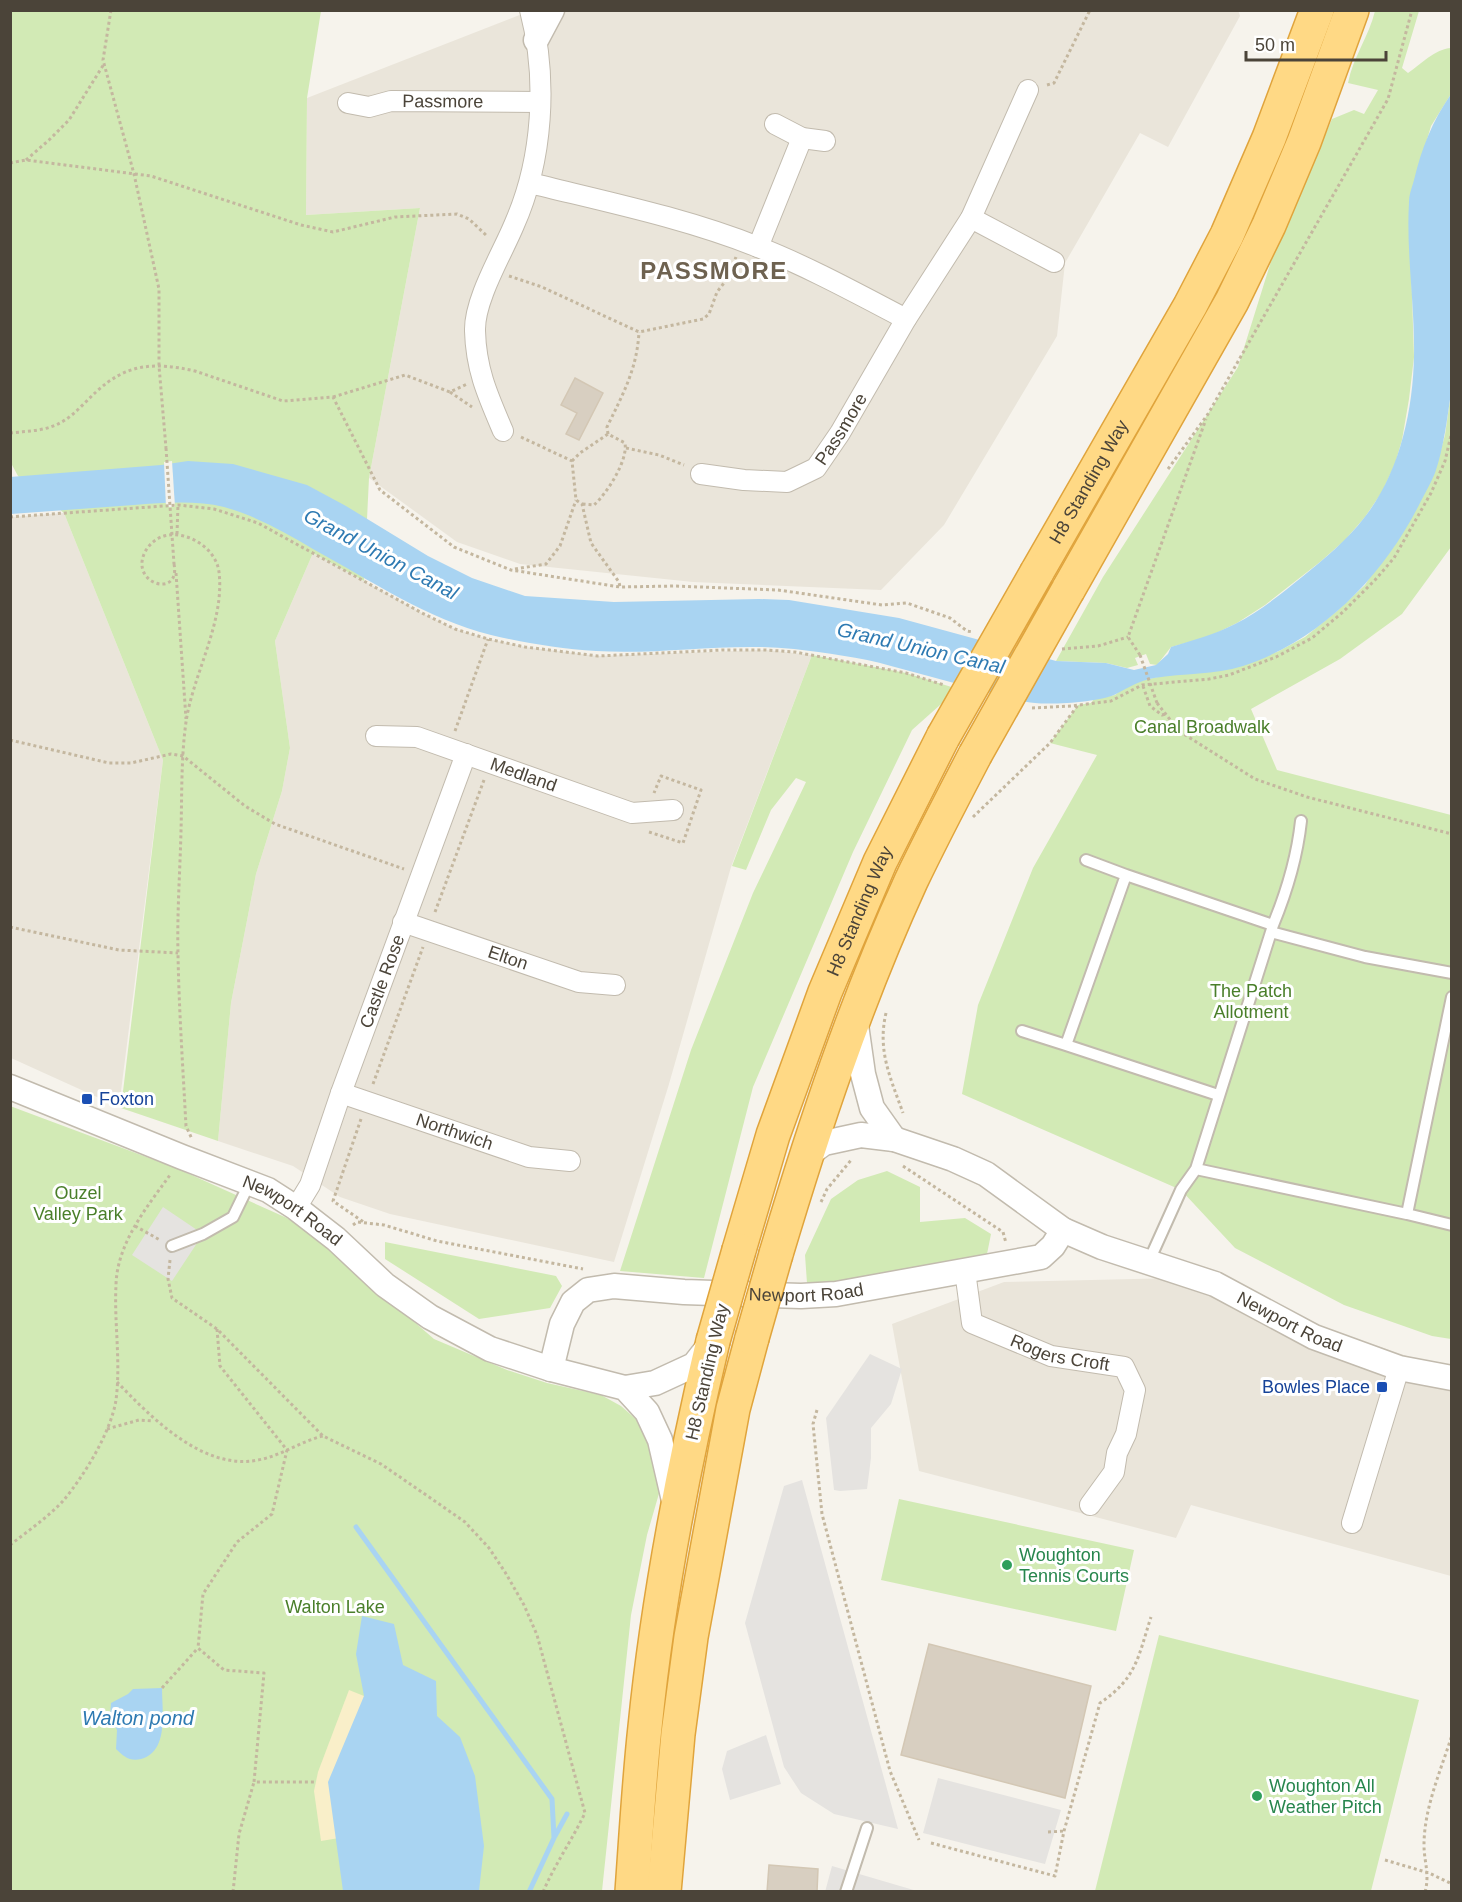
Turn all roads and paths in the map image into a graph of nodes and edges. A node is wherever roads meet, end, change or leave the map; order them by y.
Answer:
1 (111, 10) edge
2 (1090, 10) edge
3 (1317, 10) edge
4 (1352, 10) edge
5 (1412, 10) edge
6 (537, 19) edge
7 (104, 64) junction
8 (1028, 90) joint
9 (540, 102) junction
10 (348, 103) dead end
11 (775, 124) dead end
12 (802, 138) junction
13 (825, 141) dead end
14 (26, 160) junction
15 (10, 163) edge
16 (134, 174) junction
17 (530, 183) junction
18 (971, 218) junction
19 (750, 244) junction
20 (501, 251) junction
21 (1054, 262) dead end
22 (493, 270) junction
23 (906, 319) junction
24 (639, 332) junction
25 (159, 366) junction
26 (479, 373) junction
27 (333, 397) junction
28 (1208, 414) junction
29 (503, 431) dead end
30 (1452, 431) edge
31 (10, 433) edge
32 (608, 434) junction
33 (531, 441) dead end
34 (626, 448) junction
35 (572, 461) junction
36 (1168, 469) dead end
37 (701, 474) joint
38 (576, 500) junction
39 (582, 504) junction
40 (178, 505) junction
41 (10, 517) edge
42 (177, 534) junction
43 (511, 570) junction
44 (176, 571) junction
45 (620, 587) junction
46 (975, 633) dead end
47 (1128, 637) junction
48 (488, 639) junction
49 (1053, 647) dead end
50 (1142, 685) junction
51 (948, 686) dead end
52 (1078, 705) junction
53 (1027, 708) dead end
54 (1166, 714) junction
55 (186, 721) junction
56 (376, 736) dead end
57 (10, 740) edge
58 (457, 751) junction
59 (183, 756) junction
60 (490, 762) junction
61 (673, 810) dead end
62 (972, 818) dead end
63 (1301, 821) dead end
64 (1452, 834) edge
65 (1086, 861) dead end
66 (420, 875) junction
67 (1126, 875) junction
68 (445, 883) junction
69 (403, 922) junction
70 (10, 927) edge
71 (1272, 929) junction
72 (428, 931) junction
73 (178, 953) junction
74 (1452, 973) edge
75 (615, 985) dead end
76 (1452, 997) edge
77 (871, 1013) junction
78 (1022, 1031) dead end
79 (1066, 1046) junction
80 (10, 1087) edge
81 (341, 1093) junction
82 (1218, 1095) junction
83 (367, 1101) junction
84 (898, 1141) junction
85 (859, 1156) dead end
86 (182, 1157) junction
87 (805, 1157) junction
88 (570, 1161) dead end
89 (1196, 1169) junction
90 (250, 1182) junction
91 (296, 1208) junction
92 (816, 1210) dead end
93 (1407, 1214) junction
94 (365, 1223) junction
95 (1452, 1225) edge
96 (135, 1226) junction
97 (1063, 1230) junction
98 (336, 1239) junction
99 (172, 1246) junction
100 (1149, 1261) junction
101 (1010, 1262) junction
102 (583, 1269) dead end
103 (965, 1271) junction
104 (217, 1329) junction
105 (713, 1341) junction
106 (1399, 1368) junction
107 (551, 1369) junction
108 (1452, 1378) edge
109 (117, 1382) junction
110 (625, 1388) junction
111 (817, 1410) dead end
112 (155, 1421) junction
113 (107, 1429) junction
114 (323, 1436) junction
115 (287, 1450) junction
116 (1090, 1505) dead end
117 (676, 1510) junction
118 (1352, 1523) dead end
119 (10, 1545) edge
120 (1151, 1617) dead end
121 (198, 1648) junction
122 (162, 1688) dead end
123 (1452, 1735) edge
124 (254, 1782) junction
125 (315, 1782) dead end
126 (867, 1828) dead end
127 (1064, 1831) junction
128 (1048, 1832) dead end
129 (920, 1840) dead end
130 (931, 1843) dead end
131 (1385, 1860) dead end
132 (1429, 1873) junction
133 (1452, 1884) edge
134 (233, 1892) edge
135 (543, 1892) edge
136 (632, 1892) edge
137 (664, 1892) edge
138 (846, 1892) edge
139 (1425, 1892) edge

1 - 7 path
2 - 8 path
3 - 105 highway, H8 Standing Way, bridge
4 - 77 highway, H8 Standing Way, bridge
5 - 28 path
6 - 9 street
7 - 14 path
7 - 16 path
8 - 18 street, Passmore
9 - 10 street, Passmore
9 - 17 street
11 - 12 street
12 - 13 street
12 - 19 street
14 - 15 path
14 - 16 path
16 - 20 path
16 - 25 path
17 - 19 street
17 - 20 street
18 - 21 street
18 - 23 street, Passmore
19 - 23 street
19 - 24 path
20 - 22 street
22 - 24 path
22 - 26 street
23 - 37 street, Passmore
24 - 32 path
25 - 27 path
25 - 31 path
25 - 44 path, bridge
26 - 27 path
26 - 29 street
27 - 43 path
28 - 36 path
28 - 47 path
30 - 50 path
32 - 34 path
32 - 35 path
33 - 35 path
34 - 37 path
34 - 39 path
35 - 38 path
38 - 39 path
38 - 43 path
39 - 45 path
40 - 41 path
40 - 42 path
40 - 48 path
42 - 44 path
42 - 55 path
43 - 45 path
44 - 55 path
45 - 46 path
47 - 49 path
47 - 54 path, bridge
48 - 51 path
48 - 58 path
50 - 52 path
50 - 54 path
52 - 53 path
52 - 62 path
54 - 64 path
55 - 59 path
56 - 58 street, Medland
57 - 59 path
58 - 60 street, Medland
58 - 66 street, Castle Rose
59 - 66 path
59 - 73 path
60 - 61 street, Medland
60 - 68 path
63 - 71 lane
65 - 67 lane
66 - 68 path
66 - 69 street, Castle Rose
67 - 71 lane
67 - 79 lane
68 - 72 path
69 - 72 street, Elton
69 - 81 street, Castle Rose
70 - 73 path
71 - 74 lane
71 - 82 lane
72 - 75 street, Elton
72 - 83 path
73 - 86 path
76 - 93 lane
77 - 84 path
77 - 84 street
77 - 87 highway, H8 Standing Way
78 - 79 lane
79 - 82 lane
80 - 86 street, Newport Road
81 - 83 street, Northwich
81 - 91 street, Castle Rose
82 - 89 lane
83 - 88 street, Northwich
83 - 94 path
84 - 87 street, Newport Road
84 - 97 street, Newport Road
84 - 101 path
85 - 92 path
86 - 90 street, Newport Road
86 - 96 path
87 - 137 highway, H8 Standing Way, bridge
89 - 93 lane
89 - 100 lane
90 - 91 street, Newport Road
90 - 99 lane
91 - 98 street, Newport Road
93 - 95 lane
94 - 98 path
94 - 102 path
96 - 99 path
96 - 109 path
97 - 100 street, Newport Road
97 - 101 street, Newport Road
98 - 107 street, Newport Road
99 - 104 path
100 - 106 street, Newport Road
101 - 103 street, Newport Road
103 - 107 street, Newport Road
103 - 116 street, Rogers Croft
104 - 114 path
104 - 115 path
105 - 110 street
105 - 117 highway, H8 Standing Way
106 - 108 street, Newport Road
106 - 118 street
107 - 110 street, Newport Road
109 - 112 path
109 - 113 path
110 - 117 street
111 - 129 path
112 - 113 path
112 - 115 path
113 - 119 path
114 - 115 path
114 - 135 path
115 - 121 path
117 - 136 highway, H8 Standing Way
120 - 127 path
121 - 122 path
121 - 124 path
123 - 132 path
124 - 125 path
124 - 134 path
126 - 138 lane
127 - 128 path
127 - 130 path
131 - 132 path
132 - 133 path
132 - 139 path

